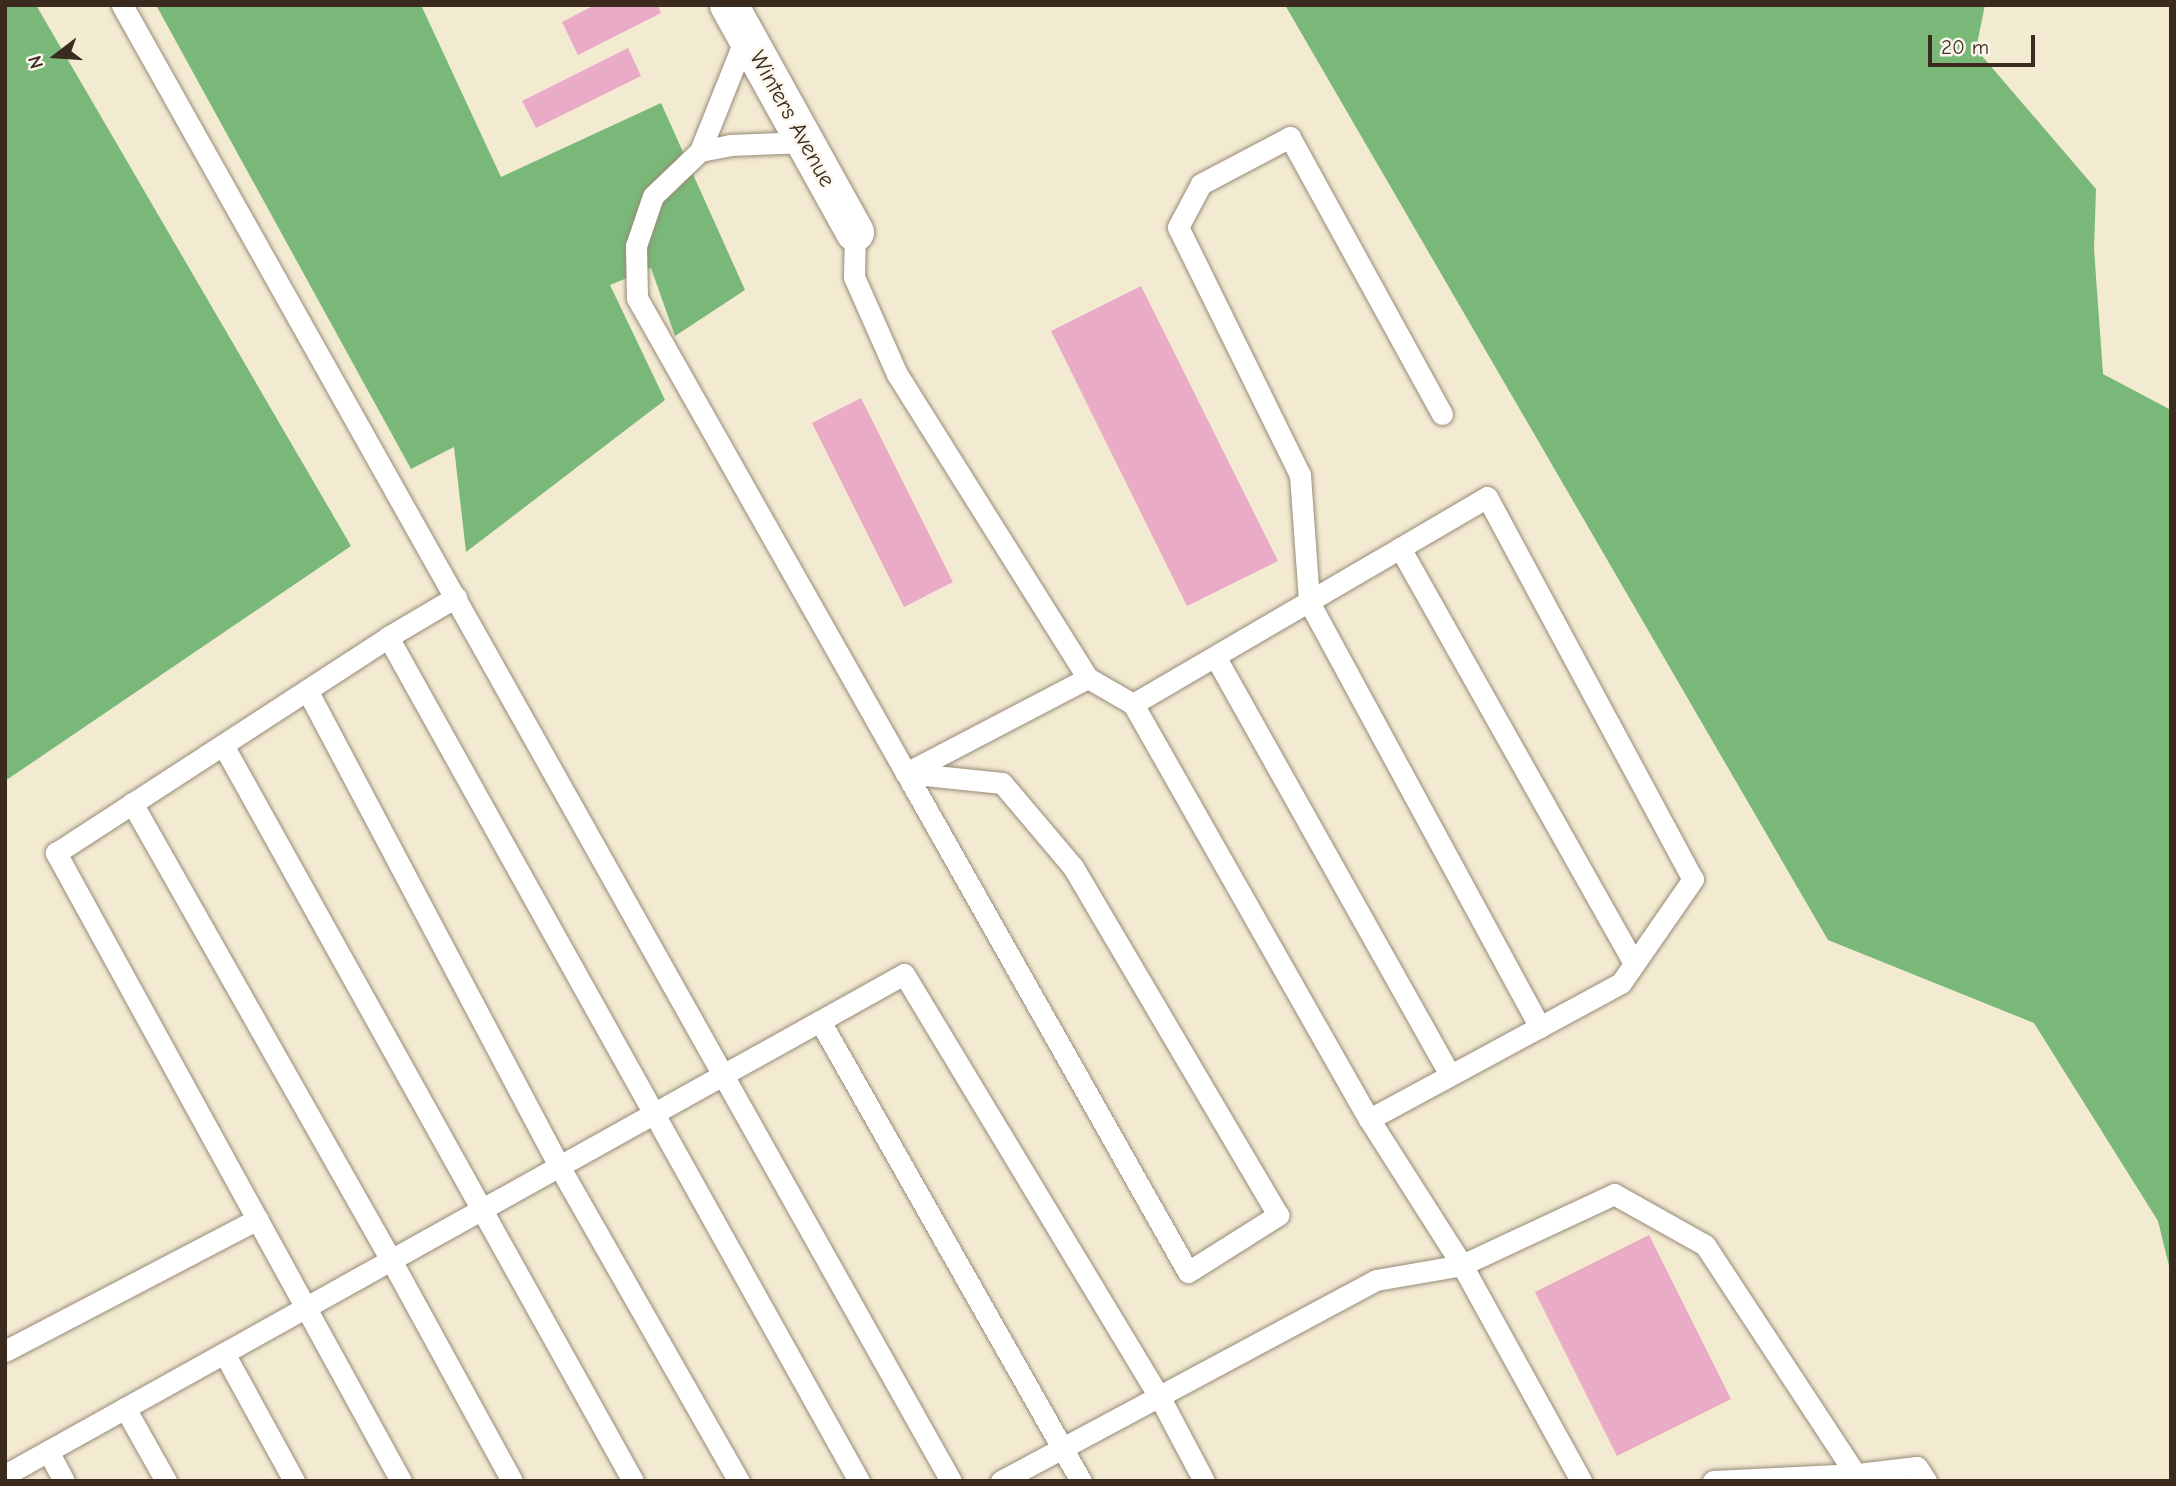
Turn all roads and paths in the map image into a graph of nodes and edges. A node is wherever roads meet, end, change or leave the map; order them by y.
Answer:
1 (122, 5) edge
2 (737, 21) edge
3 (804, 142) junction
4 (700, 151) junction
5 (855, 232) joint
6 (1442, 414) dead end
7 (1400, 548) junction
8 (456, 597) junction
9 (1309, 602) junction
10 (388, 637) junction
11 (1216, 658) junction
12 (1088, 678) junction
13 (307, 690) junction
14 (1133, 704) junction
15 (223, 745) junction
16 (906, 774) junction
17 (132, 803) junction
18 (1634, 964) junction
19 (820, 1021) junction
20 (1540, 1027) junction
21 (724, 1074) junction
22 (1450, 1075) junction
23 (655, 1113) junction
24 (1369, 1119) junction
25 (559, 1166) junction
26 (482, 1209) junction
27 (258, 1219) junction
28 (391, 1260) junction
29 (1462, 1265) junction
30 (306, 1308) junction
31 (5, 1351) edge
32 (224, 1353) junction
33 (1159, 1396) junction
34 (125, 1408) junction
35 (1062, 1448) junction
36 (48, 1451) junction
37 (5, 1475) edge
38 (1859, 1478) edge
39 (1753, 1480) edge
40 (64, 1481) edge
41 (166, 1481) edge
42 (294, 1481) edge
43 (401, 1481) edge
44 (512, 1481) edge
45 (633, 1481) edge
46 (739, 1481) edge
47 (859, 1481) edge
48 (951, 1481) edge
49 (1001, 1481) edge
50 (1081, 1481) edge
51 (1204, 1481) edge
52 (1581, 1481) edge
53 (1713, 1481) edge
54 (1926, 1481) edge

1 - 8 lane
2 - 3 street, Winters Avenue
2 - 4 lane
3 - 4 lane
3 - 5 street, Winters Avenue
4 - 16 lane
5 - 12 lane
6 - 9 lane
7 - 9 lane
7 - 18 lane
7 - 18 lane
8 - 10 lane
8 - 21 lane
9 - 11 lane
9 - 20 lane
10 - 13 lane
10 - 23 lane
11 - 14 lane
11 - 22 lane
12 - 14 lane
12 - 16 lane
13 - 15 lane
13 - 25 lane
14 - 24 lane
15 - 17 lane
15 - 26 lane
16 - 16 lane
17 - 27 lane
17 - 28 lane
18 - 20 lane
19 - 21 lane
19 - 33 lane
19 - 35 lane
20 - 22 lane
21 - 23 lane
21 - 48 lane
22 - 24 lane
23 - 25 lane
23 - 47 lane
24 - 29 lane
25 - 26 lane
25 - 46 lane
26 - 28 lane
26 - 45 lane
27 - 30 lane
27 - 31 lane
28 - 30 lane
28 - 44 lane
29 - 33 lane
29 - 38 lane
29 - 52 lane
30 - 32 lane
30 - 43 lane
32 - 34 lane
32 - 42 lane
33 - 35 lane
33 - 51 lane
34 - 36 lane
34 - 41 lane
35 - 49 lane
35 - 50 lane
36 - 37 lane
36 - 40 lane
38 - 39 lane
38 - 54 lane
39 - 53 lane

